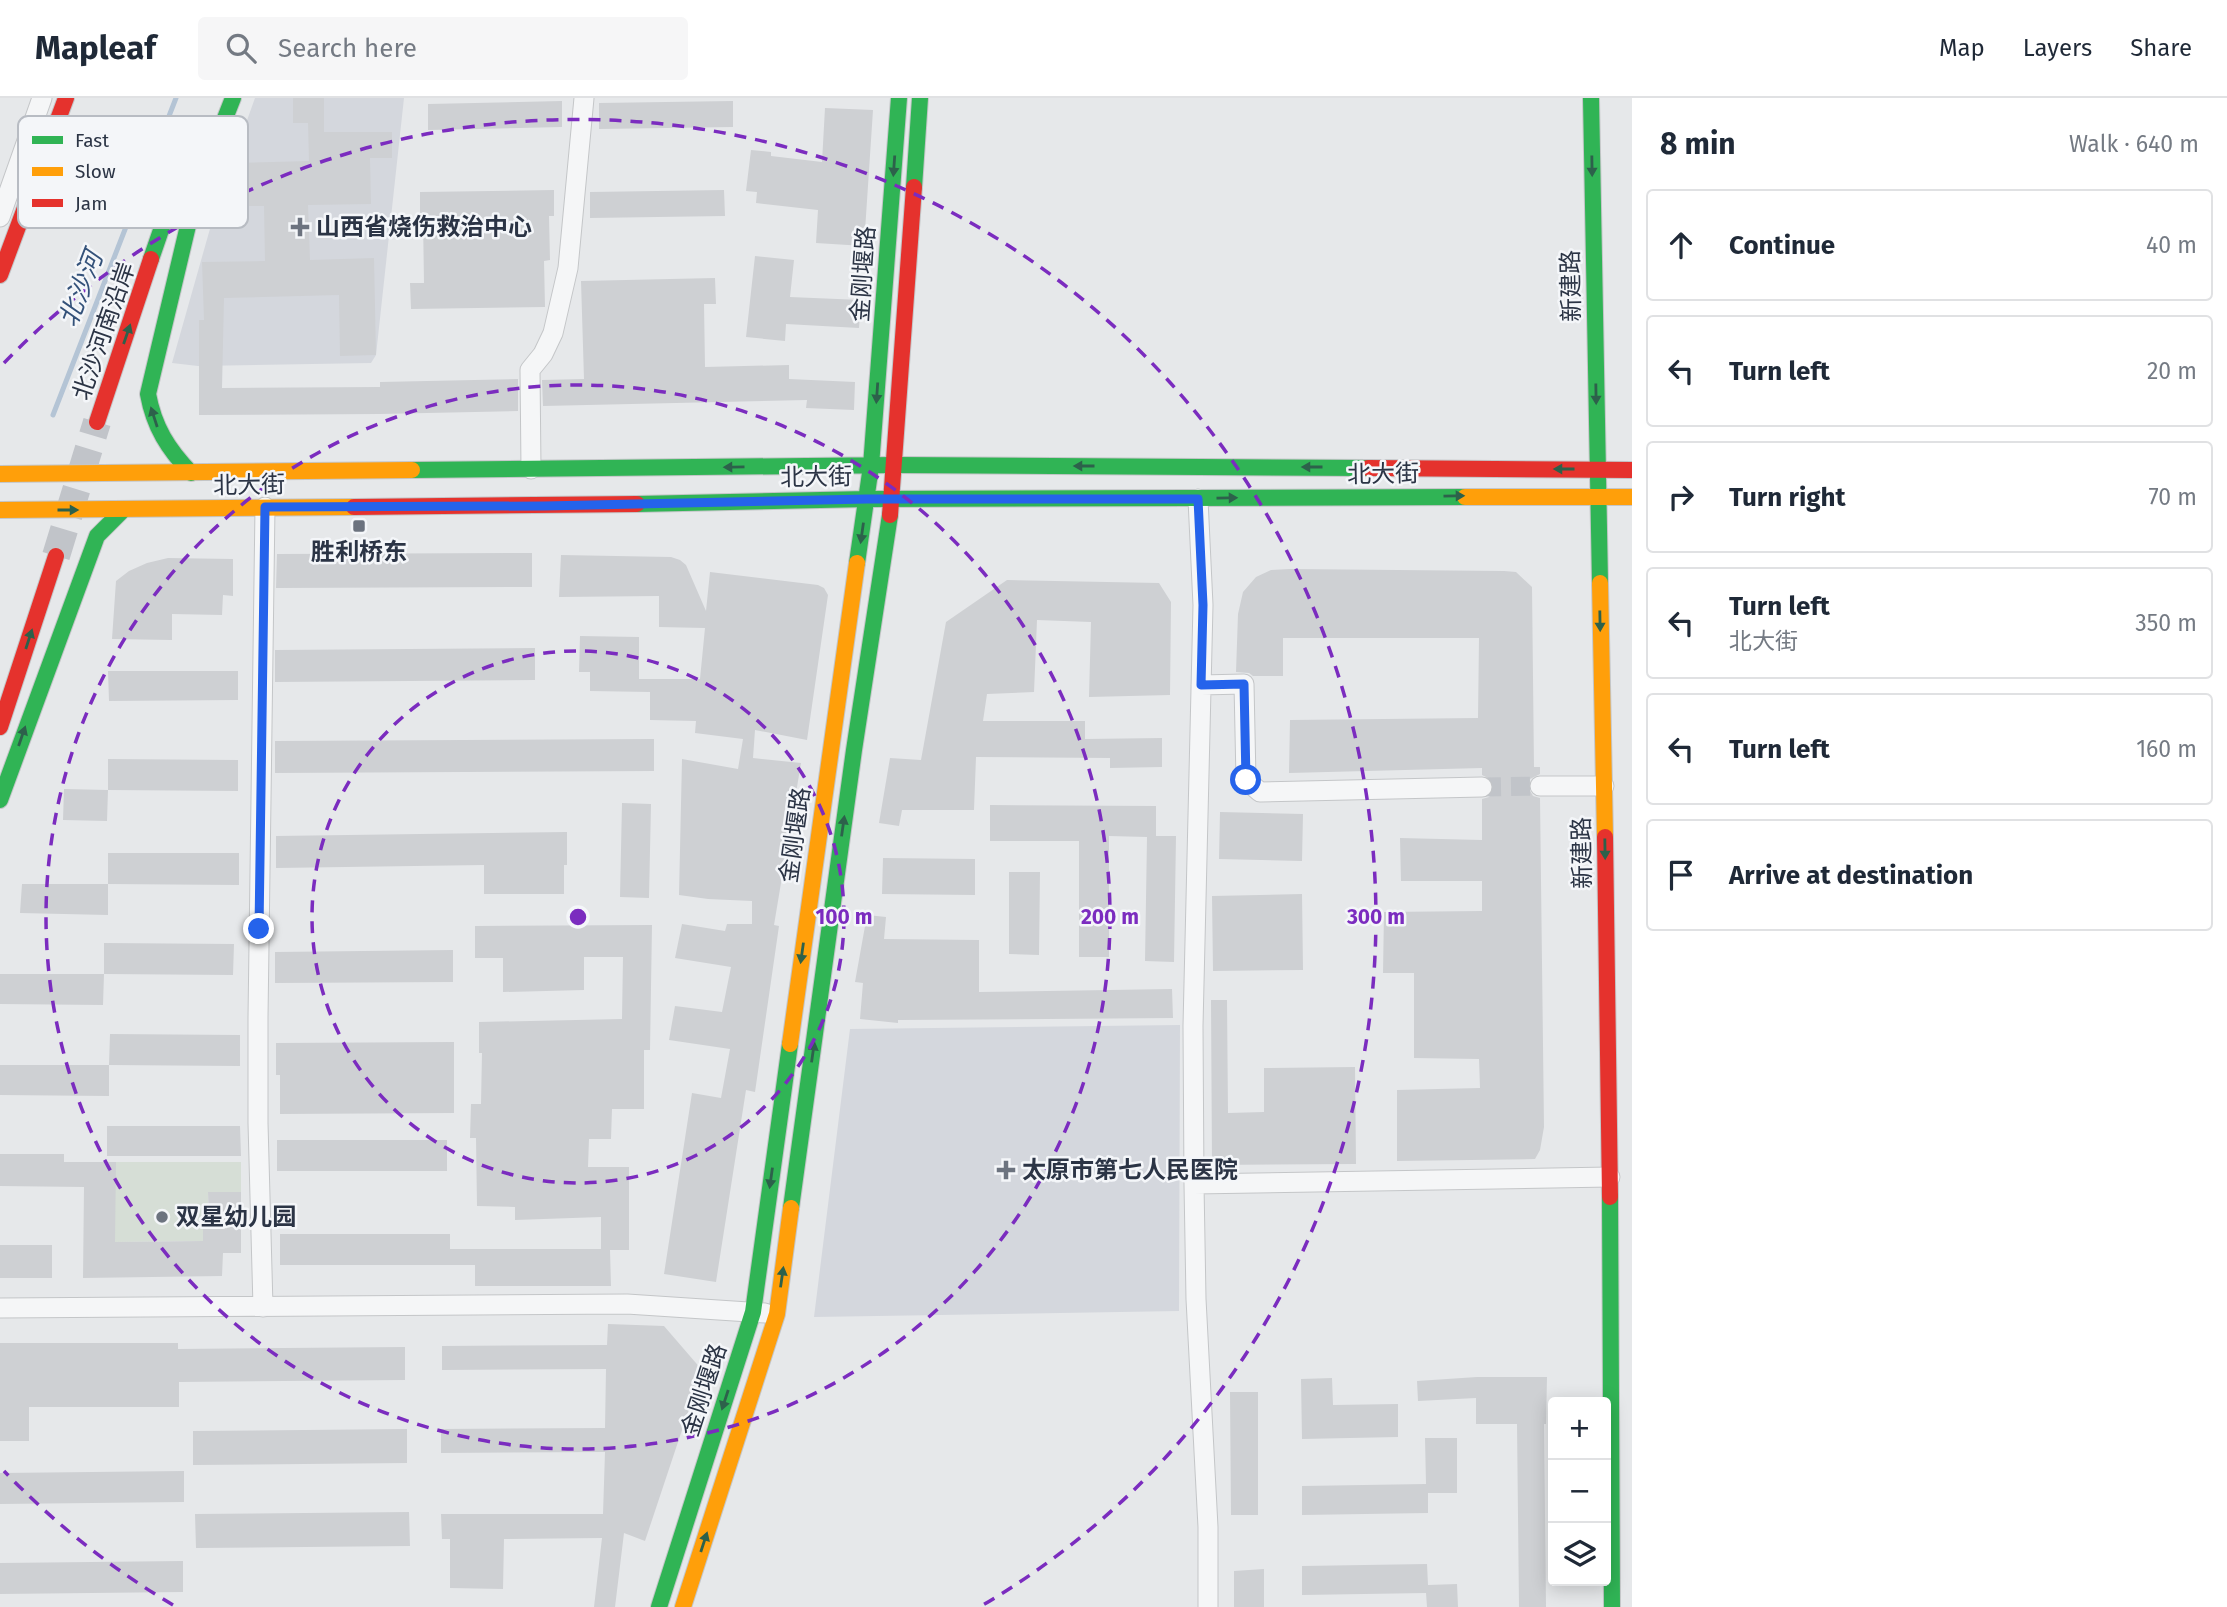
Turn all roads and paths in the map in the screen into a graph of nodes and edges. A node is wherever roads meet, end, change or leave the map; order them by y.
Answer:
1 (42, 98) edge
2 (66, 98) edge
3 (233, 98) edge
4 (584, 98) edge
5 (899, 98) edge
6 (920, 98) edge
7 (1591, 98) edge
8 (36, 116) edge
9 (59, 116) edge
10 (226, 116) edge
11 (18, 167) edge
12 (0, 218) edge
13 (18, 227) edge
14 (162, 228) edge
15 (187, 228) edge
16 (0, 275) edge
17 (97, 422) tunnel mouth
18 (896, 465) junction
19 (871, 466) junction
20 (531, 469) junction
21 (1597, 469) junction
22 (1632, 470) edge
23 (191, 473) junction
24 (0, 474) edge
25 (1597, 497) junction
26 (1632, 497) edge
27 (867, 499) junction
28 (1198, 499) junction
29 (892, 500) junction
30 (265, 507) junction
31 (0, 510) edge
32 (123, 510) junction
33 (56, 556) tunnel mouth
34 (1201, 685) junction
35 (0, 727) edge
36 (1540, 786) tunnel mouth
37 (1604, 786) junction
38 (1482, 788) tunnel mouth
39 (0, 800) edge
40 (1610, 1177) junction
41 (1194, 1184) junction
42 (264, 1307) junction
43 (0, 1308) edge
44 (753, 1312) junction
45 (777, 1314) junction
46 (659, 1607) edge
47 (683, 1607) edge
48 (1208, 1607) edge
49 (1612, 1607) edge

1 - 8 street
2 - 9 main road
10 -> 3 main road
4 - 20 street
5 -> 19 main road, 金刚堰路
6 - 18 main road
7 -> 21 main road, 新建路
11 - 12 street
13 - 16 main road
17 -> 14 main road, 北沙河南沿岸
23 -> 15 main road
18 - 19 main road, 北大街
21 -> 18 main road, 北大街
18 - 29 main road
19 -> 20 main road, 北大街
19 - 27 main road, 金刚堰路
20 - 23 main road, 北大街
21 - 22 main road, 北大街
21 - 25 main road, 新建路
23 - 24 main road, 北大街
25 - 26 main road, 北大街
28 -> 25 main road, 北大街
25 -> 37 main road, 新建路
27 - 29 main road, 北大街
27 - 30 main road, 北大街
27 -> 44 main road, 金刚堰路
28 - 29 main road, 北大街
28 - 34 street
45 -> 29 main road
30 - 32 main road, 北大街
30 - 42 street
31 -> 32 main road, 北大街
39 -> 32 main road
35 -> 33 main road
34 - 38 street
34 - 41 street
36 - 37 street
37 -> 40 main road, 新建路
40 - 41 street
40 - 49 main road, 新建路
41 - 48 street
42 - 43 street
42 - 44 street
44 - 45 street
44 -> 46 main road, 金刚堰路
47 -> 45 main road

